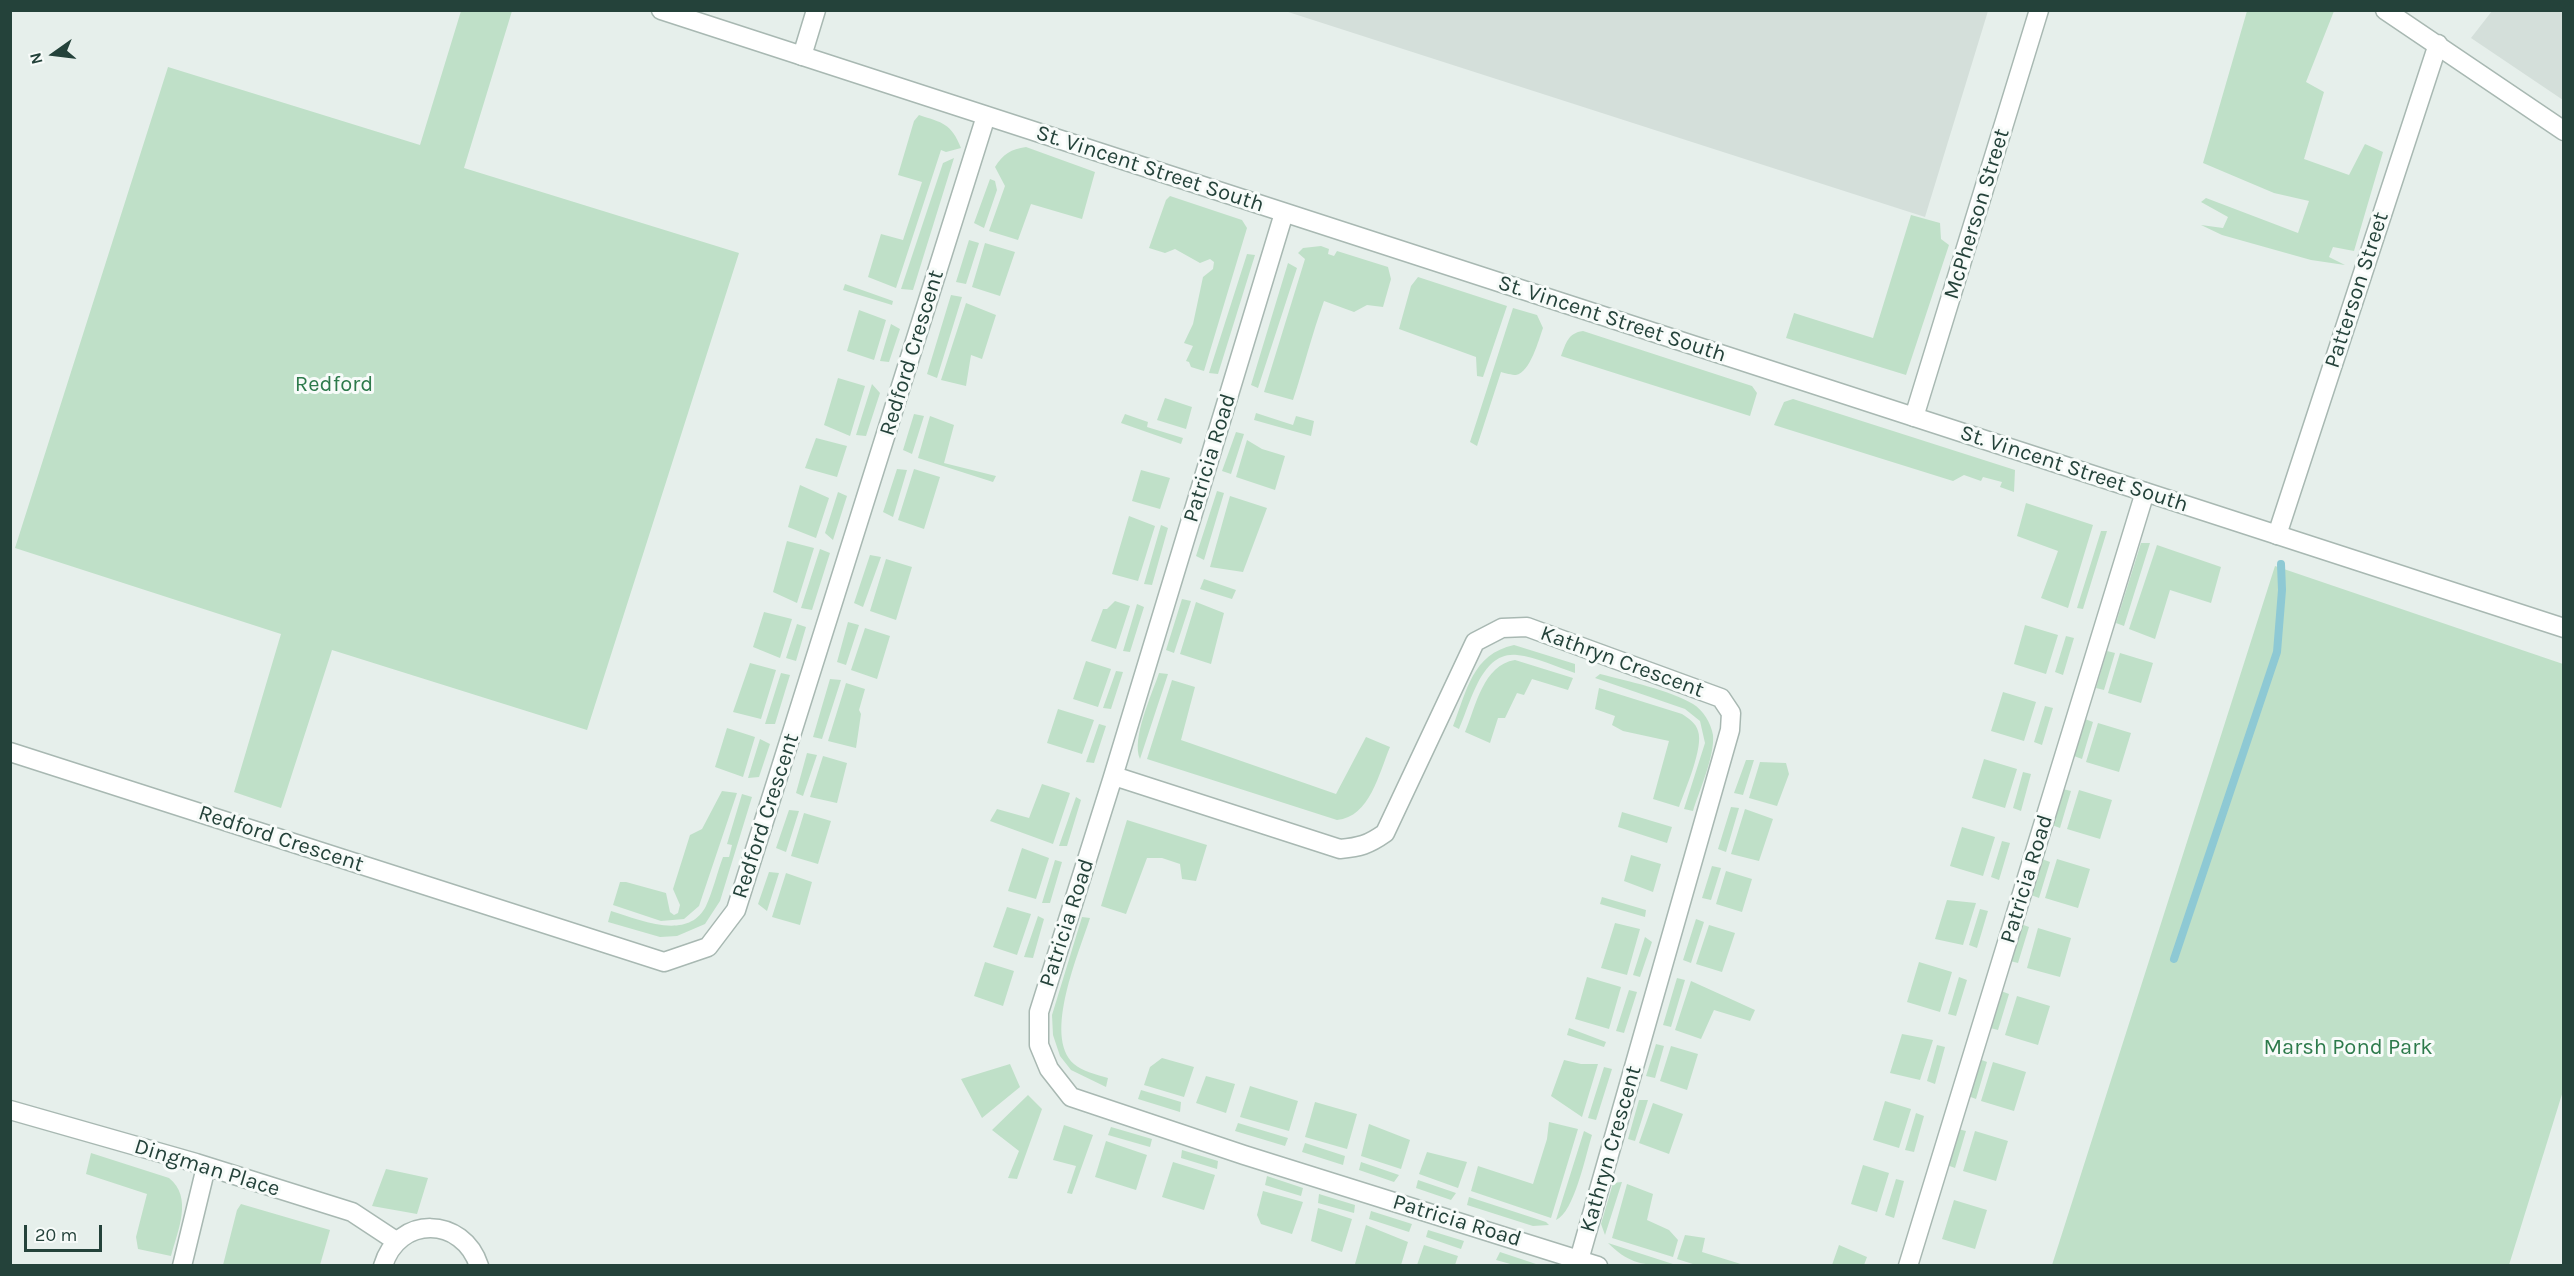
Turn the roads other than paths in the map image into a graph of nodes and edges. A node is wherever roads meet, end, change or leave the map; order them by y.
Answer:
1 (660, 10) edge
2 (816, 10) edge
3 (2039, 10) edge
4 (2385, 10) edge
5 (2438, 44) junction
6 (802, 56) junction
7 (986, 116) junction
8 (2564, 131) edge
9 (1284, 213) junction
10 (1914, 417) junction
11 (2145, 492) junction
12 (2277, 535) junction
13 (2564, 628) edge
14 (10, 752) edge
15 (1114, 776) junction
16 (10, 1110) edge
17 (206, 1167) junction
18 (396, 1241) junction
19 (1579, 1260) junction
20 (182, 1266) edge
21 (383, 1266) edge
22 (479, 1266) edge
23 (1598, 1266) edge
24 (1908, 1266) edge

1 - 6 street, St. Vincent Street South
2 - 6 street
3 - 10 street, McPherson Street
4 - 5 street
5 - 8 street
5 - 12 street, Patterson Street
6 - 7 street, St. Vincent Street South
7 - 9 street, St. Vincent Street South
7 - 14 street, Redford Crescent
9 - 10 street, St. Vincent Street South
9 - 15 street, Patricia Road
10 - 11 street, St. Vincent Street South
11 - 12 street, St. Vincent Street South
11 - 24 street, Patricia Road
12 - 13 street, St. Vincent Street South
15 - 19 street, Patricia Road
15 - 19 street, Kathryn Crescent
16 - 17 street, Dingman Place
17 - 18 street, Dingman Place
17 - 20 street
18 - 21 street
18 - 22 street
19 - 23 street, Patricia Road

